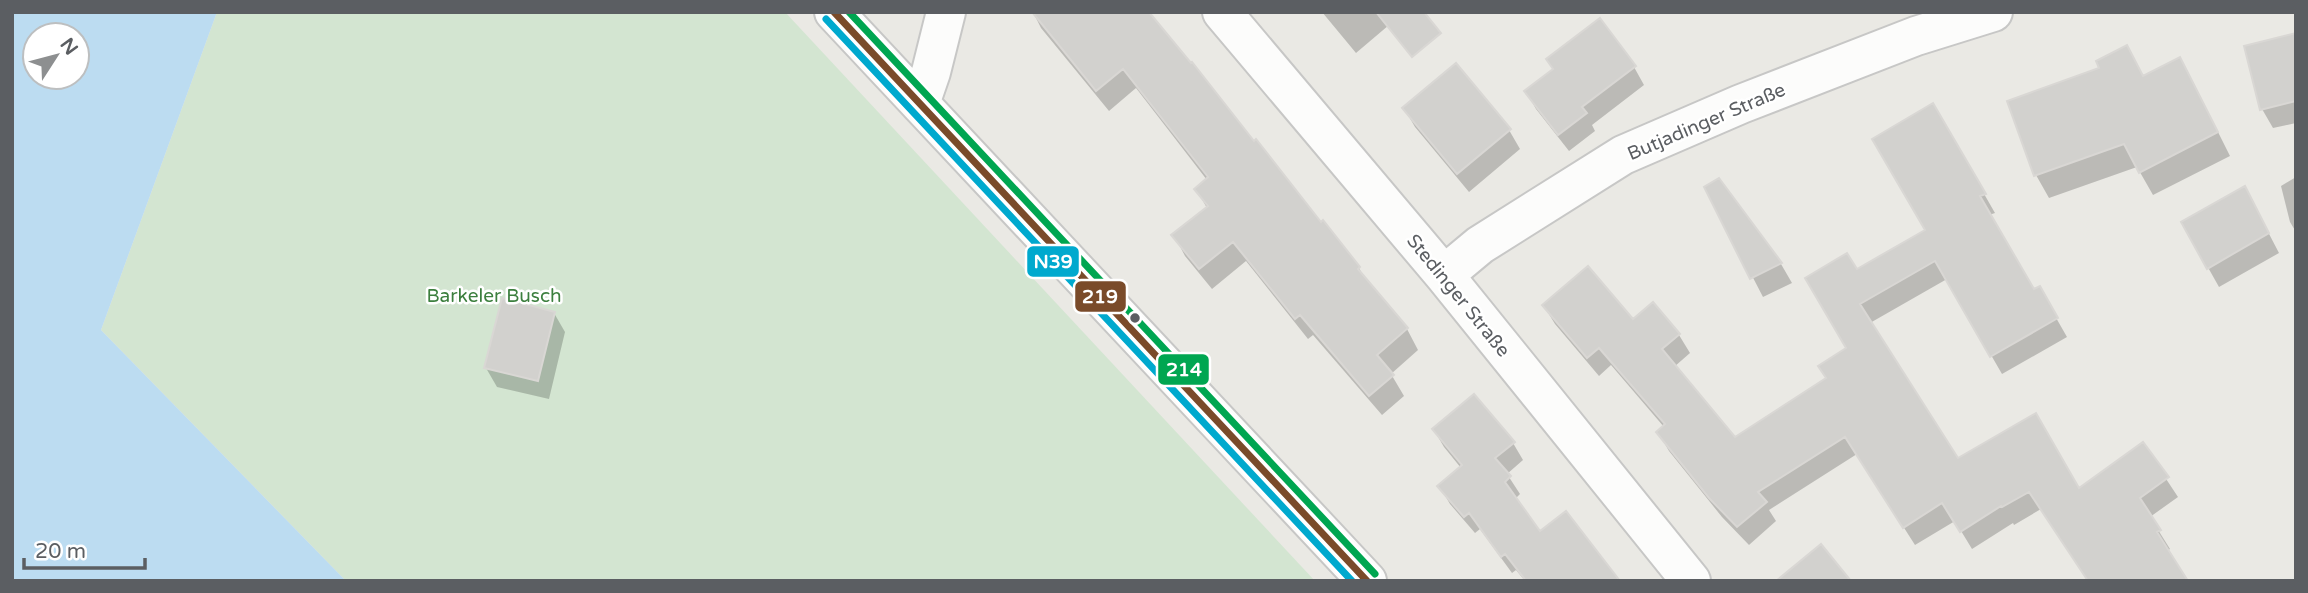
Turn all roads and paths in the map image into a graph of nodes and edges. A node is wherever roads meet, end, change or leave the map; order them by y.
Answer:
1 (834, 12) edge
2 (946, 12) edge
3 (1222, 12) edge
4 (1993, 12) edge
5 (920, 104) junction
6 (1444, 275) junction
7 (1367, 581) edge
8 (1691, 581) edge

1 - 5 street
2 - 5 street
3 - 6 street, Stedinger Straße
4 - 6 street, Butjadinger Straße
5 - 7 street
6 - 8 street, Stedinger Straße

